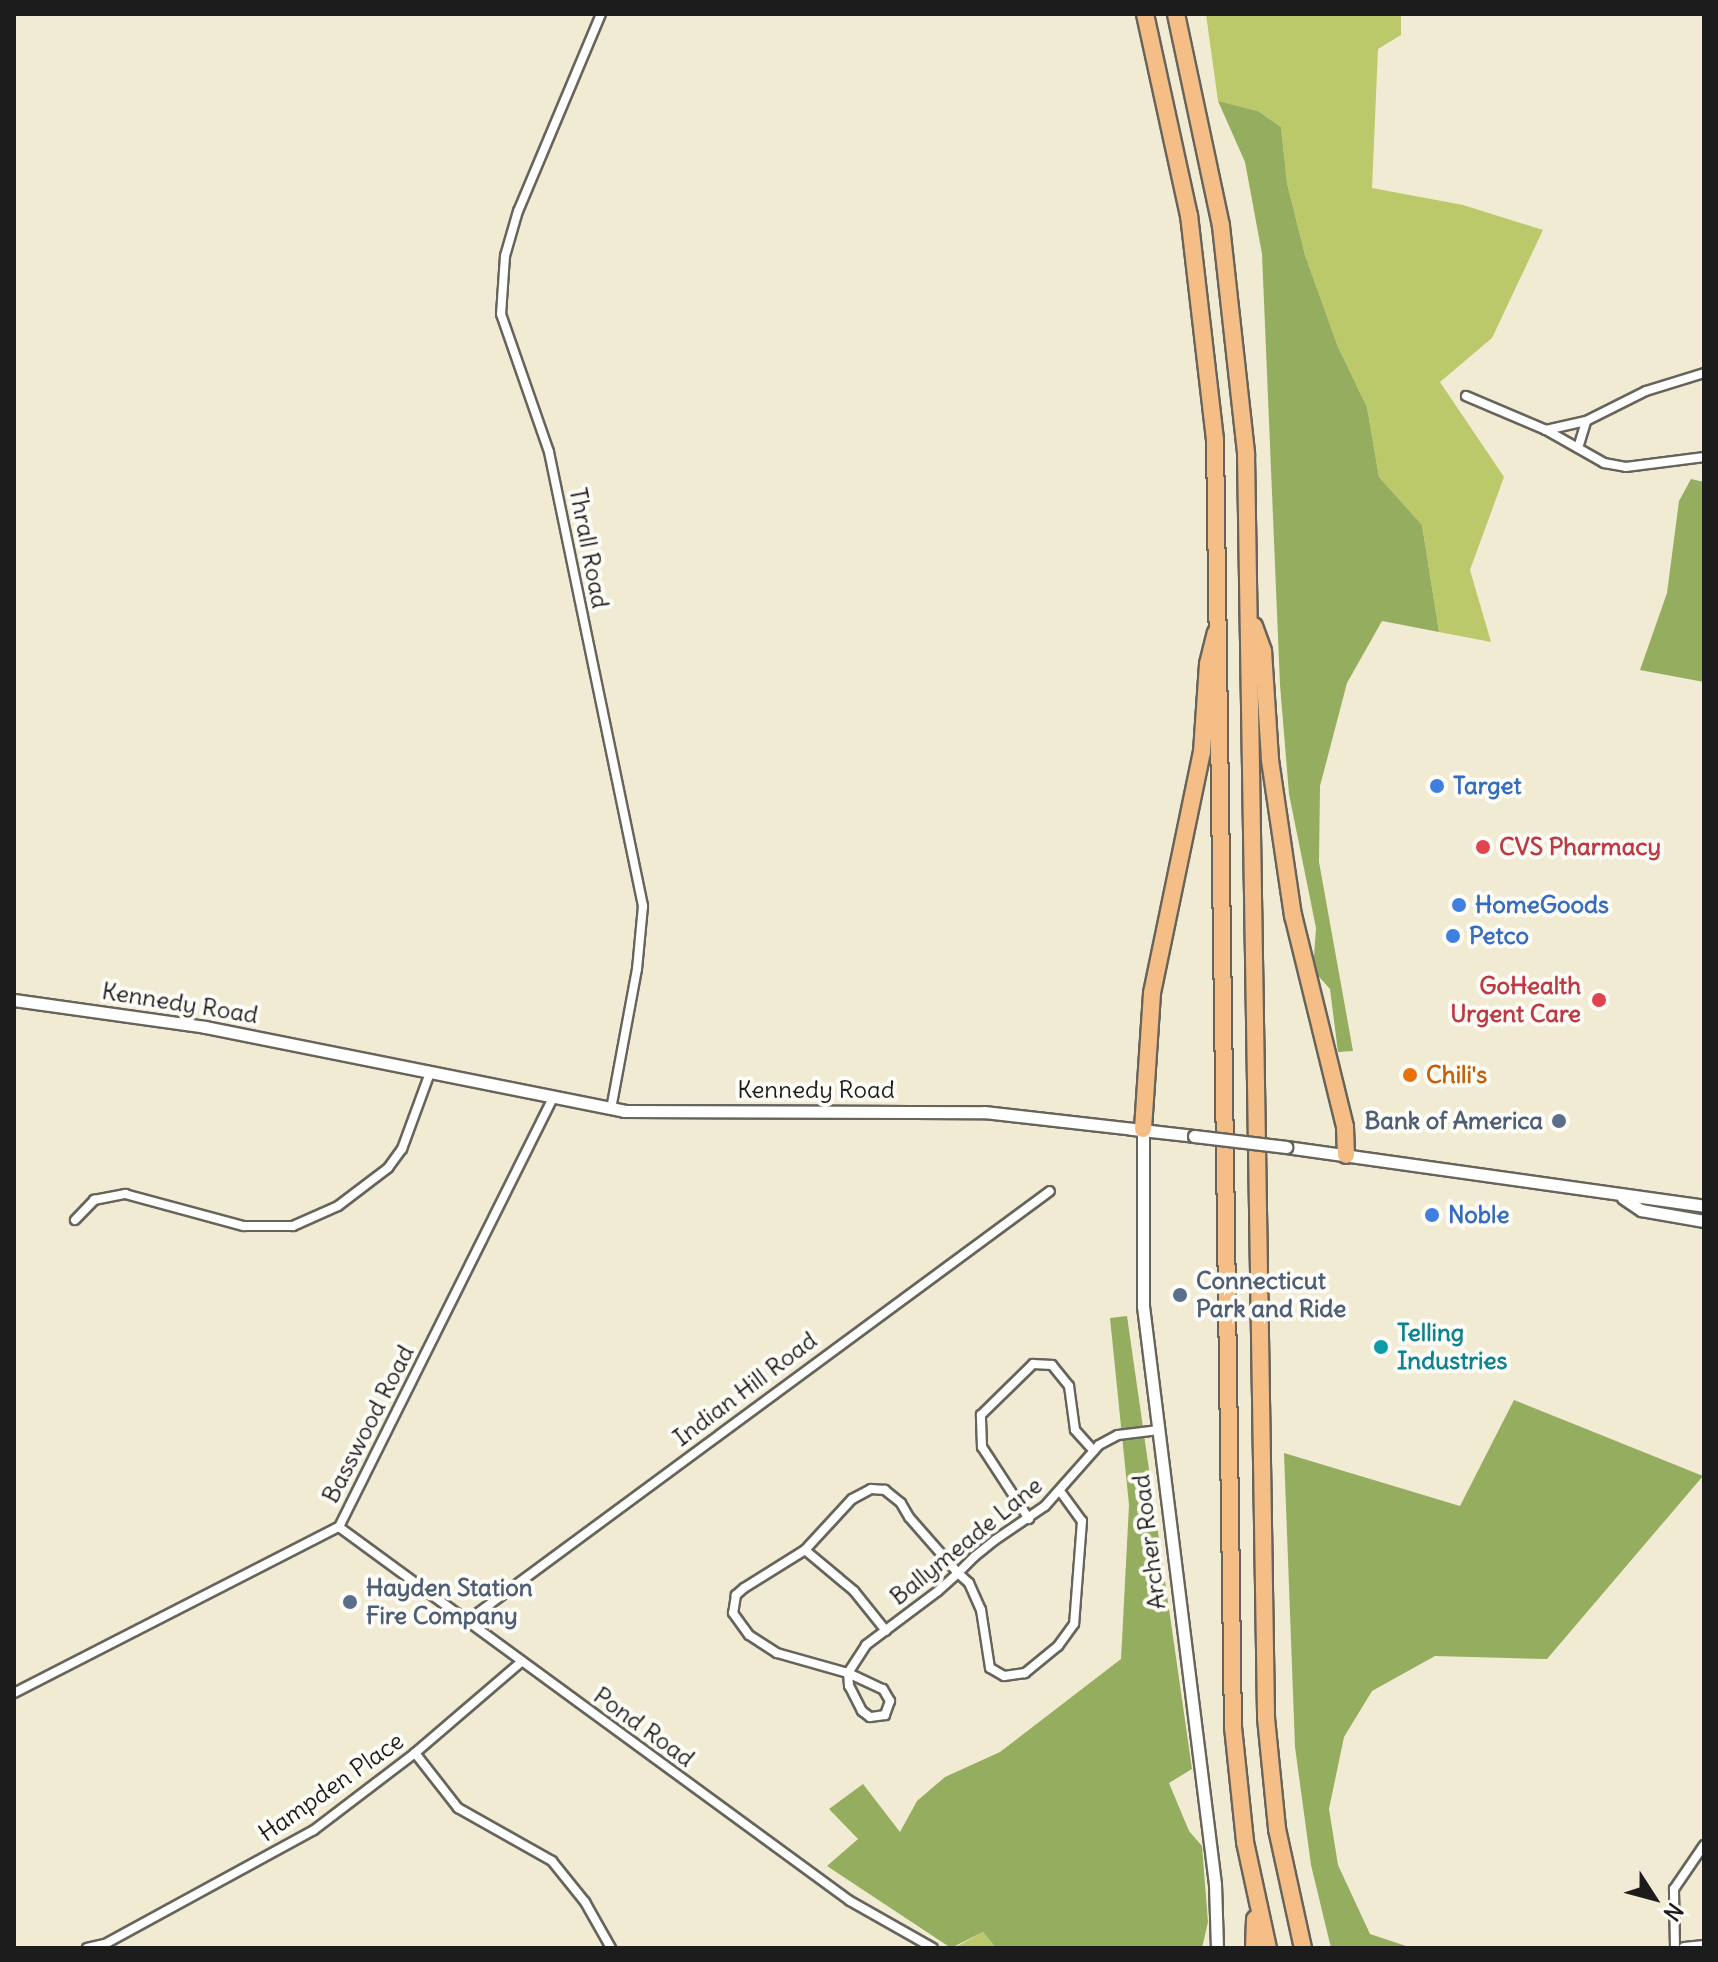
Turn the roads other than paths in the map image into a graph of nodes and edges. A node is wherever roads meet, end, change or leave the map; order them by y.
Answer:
1 (601, 14) edge
2 (1145, 14) edge
3 (1176, 14) edge
4 (1704, 373) edge
5 (1466, 396) dead end
6 (1586, 421) junction
7 (1546, 430) junction
8 (1578, 448) junction
9 (1704, 457) edge
10 (1221, 620) junction
11 (1250, 620) junction
12 (14, 1000) edge
13 (430, 1073) junction
14 (553, 1098) junction
15 (611, 1109) junction
16 (1143, 1129) junction
17 (1346, 1155) junction
18 (1050, 1191) dead end
19 (1623, 1198) junction
20 (1704, 1206) edge
21 (75, 1220) dead end
22 (1704, 1221) edge
23 (1157, 1430) junction
24 (1094, 1451) junction
25 (1060, 1491) junction
26 (1029, 1519) junction
27 (339, 1527) junction
28 (805, 1550) junction
29 (958, 1573) junction
30 (467, 1621) junction
31 (886, 1631) junction
32 (521, 1662) junction
33 (848, 1673) junction
34 (14, 1693) edge
35 (415, 1753) junction
36 (1704, 1845) edge
37 (1256, 1901) junction
38 (106, 1946) edge
39 (1704, 1946) edge
40 (87, 1948) edge
41 (611, 1948) edge
42 (933, 1948) edge
43 (1217, 1948) edge
44 (1254, 1948) edge
45 (1268, 1948) edge
46 (1303, 1948) edge
47 (1675, 1948) edge
48 (1684, 1948) edge

1 - 15 street, Thrall Road
2 - 10 highway
3 - 11 highway
4 - 6 street
5 - 7 street
6 - 7 street
6 - 8 street
7 - 8 street
8 - 9 street
10 - 16 highway
10 - 37 highway
11 - 17 highway
11 - 46 highway
12 - 13 street, Kennedy Road
13 - 14 street, Kennedy Road
13 - 21 street
14 - 15 street, Kennedy Road
14 - 27 street, Basswood Road
15 - 16 street, Kennedy Road
16 - 17 street, Kennedy Road, bridge
16 - 23 street, Archer Road
17 - 19 street, Kennedy Road
18 - 30 street, Indian Hill Road
19 - 20 street, Kennedy Road
19 - 22 street, Kennedy Road
23 - 24 street, Ballymeade Lane
23 - 43 street, Archer Road
24 - 25 street, Ballymeade Lane
24 - 26 street
25 - 26 street, Ballymeade Lane
25 - 29 street
26 - 29 street, Ballymeade Lane
27 - 30 street, Pond Road
27 - 34 street, Basswood Road
28 - 29 street
28 - 31 street
28 - 33 street
29 - 31 street, Ballymeade Lane
30 - 32 street, Pond Road
31 - 33 street, Ballymeade Lane
32 - 35 street, Hampden Place
32 - 42 street, Pond Road
33 - 33 street
35 - 38 street, Hampden Place
35 - 41 street
36 - 47 street
37 - 44 highway
37 - 45 highway
38 - 40 street, Hampden Place
39 - 48 street

